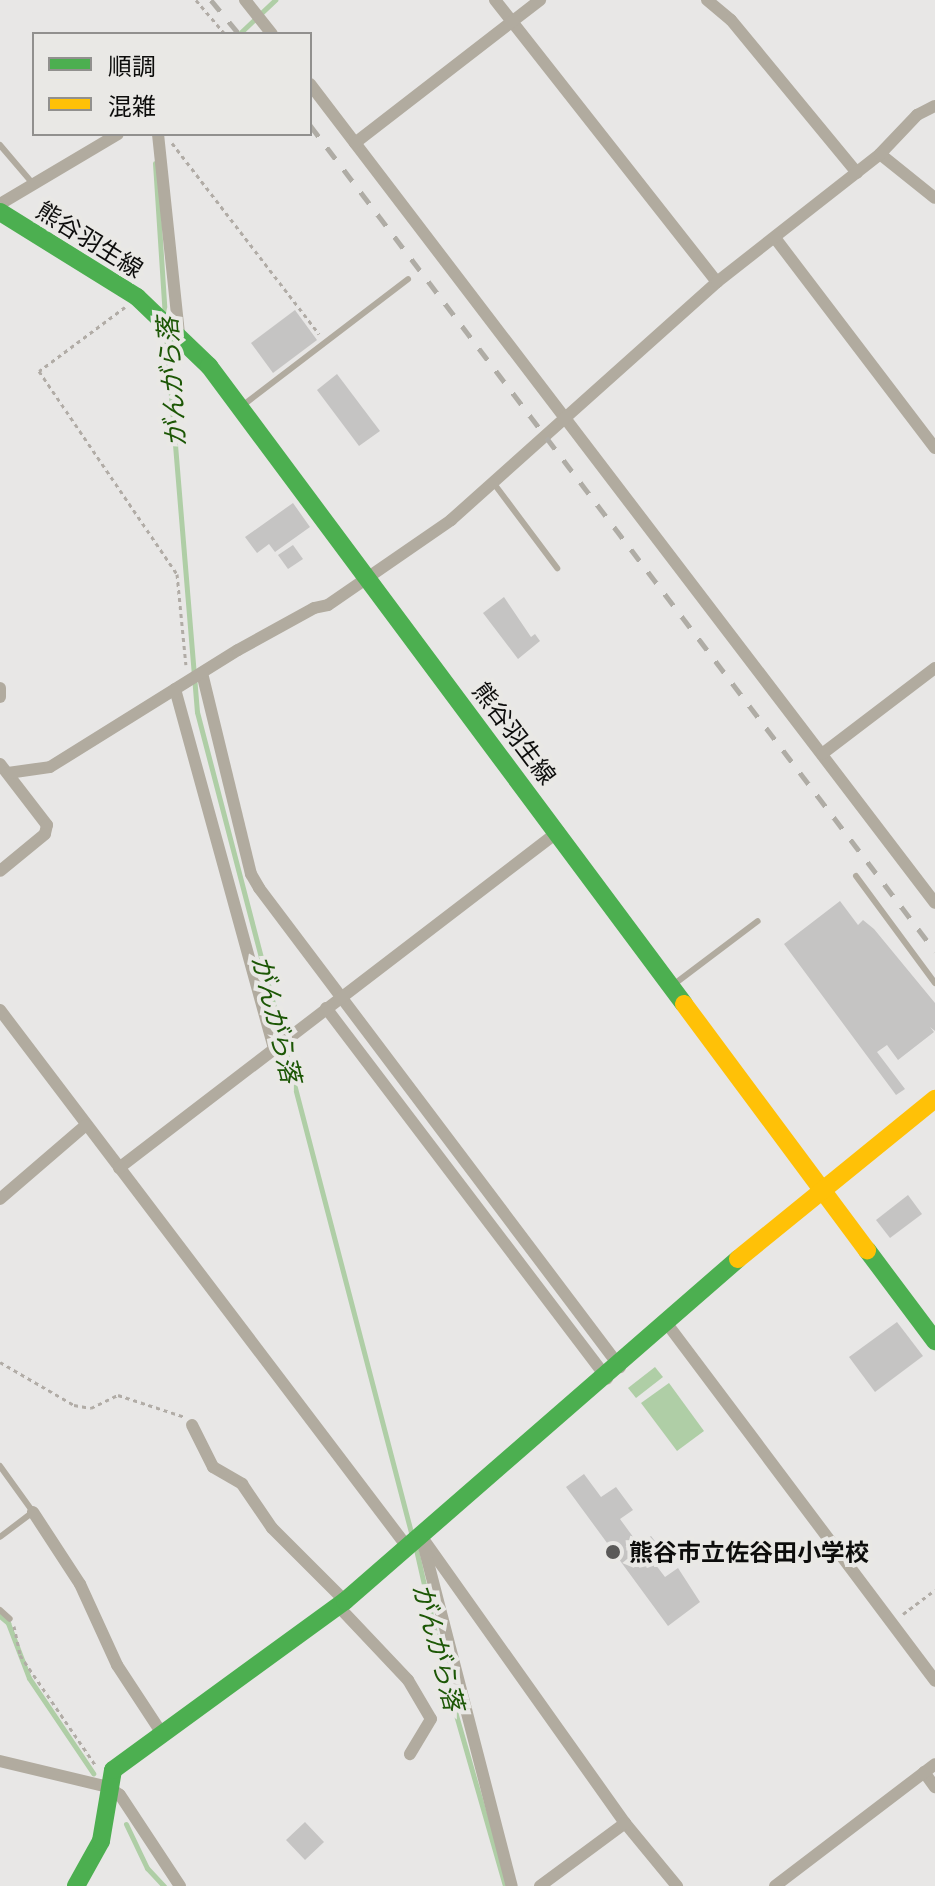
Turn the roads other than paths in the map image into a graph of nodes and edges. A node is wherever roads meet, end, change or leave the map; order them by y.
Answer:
1 (495, 0) edge
2 (540, 0) edge
3 (707, 0) edge
4 (255, 8) edge
5 (512, 22) junction
6 (271, 32) edge
7 (312, 87) edge
8 (935, 106) edge
9 (115, 136) edge
10 (158, 136) edge
11 (355, 143) junction
12 (0, 145) edge
13 (880, 154) junction
14 (857, 173) junction
15 (34, 185) junction
16 (935, 198) edge
17 (0, 204) edge
18 (0, 212) edge
19 (775, 238) junction
20 (408, 279) dead end
21 (717, 282) junction
22 (177, 333) junction
23 (242, 406) junction
24 (564, 418) junction
25 (935, 448) edge
26 (495, 485) junction
27 (557, 568) dead end
28 (366, 577) junction
29 (935, 668) edge
30 (202, 673) junction
31 (0, 688) edge
32 (175, 689) junction
33 (0, 697) edge
34 (822, 754) junction
35 (4, 768) edge
36 (559, 831) junction
37 (0, 871) edge
38 (250, 875) junction
39 (856, 876) dead end
40 (230, 881) junction
41 (935, 903) edge
42 (758, 921) dead end
43 (935, 983) edge
44 (673, 985) junction
45 (339, 998) junction
46 (326, 1008) junction
47 (0, 1010) edge
48 (275, 1048) junction
49 (935, 1099) edge
50 (86, 1125) junction
51 (119, 1168) junction
52 (820, 1188) junction
53 (0, 1199) edge
54 (668, 1325) junction
55 (935, 1341) edge
56 (613, 1373) junction
57 (192, 1425) road end
58 (0, 1468) edge
59 (33, 1512) junction
60 (0, 1537) edge
61 (415, 1542) junction
62 (342, 1603) junction
63 (0, 1610) edge
64 (10, 1619) road end
65 (935, 1681) edge
66 (163, 1735) junction
67 (410, 1754) dead end
68 (0, 1761) edge
69 (935, 1764) edge
70 (924, 1772) junction
71 (109, 1782) junction
72 (935, 1787) edge
73 (625, 1823) junction
74 (76, 1886) edge
75 (180, 1886) edge
76 (512, 1886) edge
77 (540, 1886) edge
78 (677, 1886) edge
79 (775, 1886) edge

1 - 5 street
2 - 5 street
3 - 14 street
4 - 6 street
5 - 11 street
5 - 21 street
7 - 11 street
8 - 13 street
9 - 15 street
10 - 22 street
11 - 24 street
12 - 15 lane
13 - 14 street
13 - 16 street
14 - 19 street
15 - 17 street
18 - 22 main road, 熊谷羽生線
19 - 21 street
19 - 25 street
20 - 23 lane
21 - 24 street
22 - 23 main road, 熊谷羽生線
23 - 28 main road, 熊谷羽生線
24 - 26 street
24 - 34 street
26 - 27 lane
26 - 28 street
28 - 30 street
28 - 36 main road, 熊谷羽生線
29 - 34 street
30 - 32 street
30 - 38 street
31 - 33 street
32 - 35 street
32 - 40 street
34 - 41 street
35 - 37 street
36 - 44 main road, 熊谷羽生線
36 - 45 street
38 - 40 street
38 - 45 street
39 - 43 lane
40 - 48 street
42 - 44 lane
44 - 52 main road, 熊谷羽生線
45 - 46 street
45 - 56 street
46 - 48 street
46 - 56 street
47 - 50 street
48 - 51 street
49 - 52 main road
50 - 51 street
50 - 53 street
51 - 61 street
52 - 54 main road
52 - 55 main road, 熊谷羽生線
54 - 56 main road
54 - 65 street
56 - 61 main road
57 - 62 street
58 - 59 lane
59 - 60 lane
59 - 66 street
61 - 62 main road
61 - 73 street
61 - 76 street
62 - 66 main road
62 - 67 street
63 - 64 lane
66 - 71 main road
68 - 71 street
69 - 70 street
70 - 72 street
70 - 79 street
71 - 74 main road
71 - 75 street
73 - 77 street
73 - 78 street

